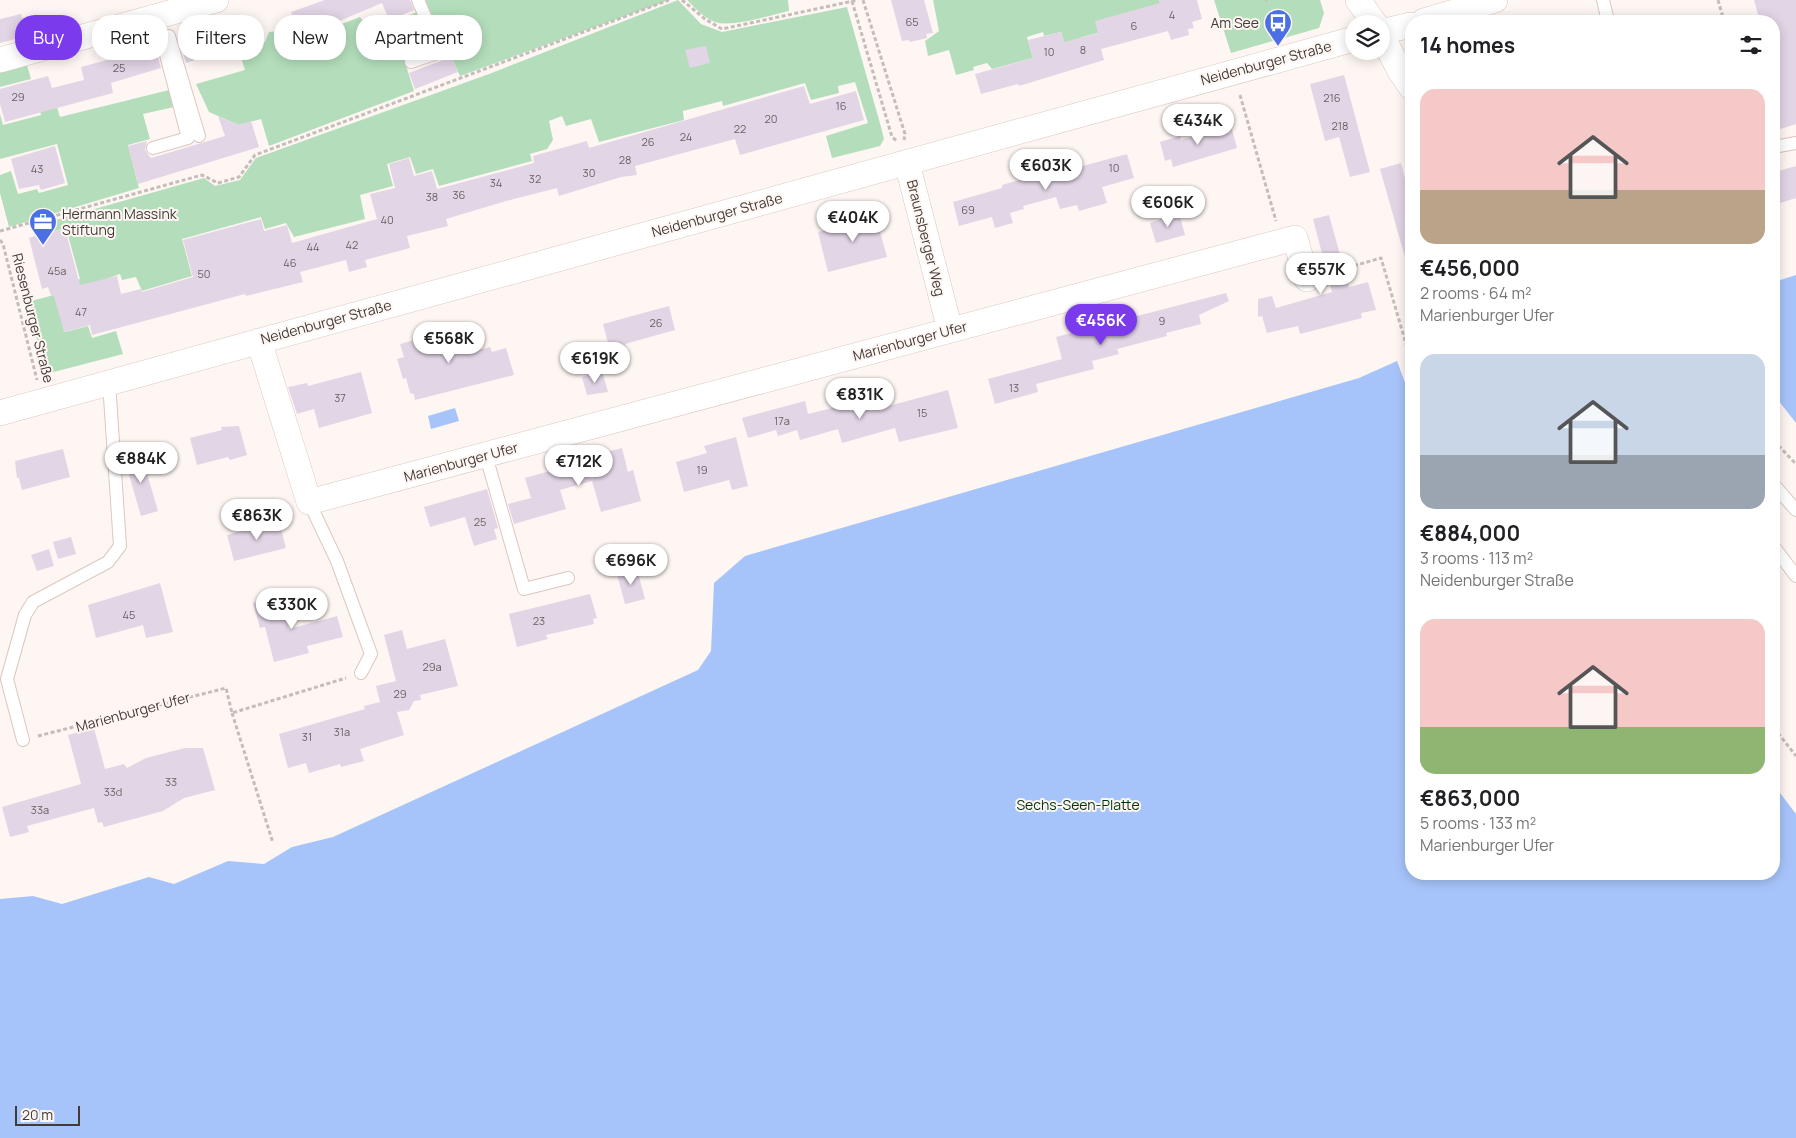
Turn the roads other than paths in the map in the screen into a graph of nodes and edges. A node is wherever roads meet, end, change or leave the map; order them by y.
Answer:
1 (216, 0) edge
2 (418, 0) edge
3 (1358, 0) edge
4 (1495, 0) edge
5 (1603, 0) edge
6 (163, 15) edge
7 (1369, 15) edge
8 (1444, 15) edge
9 (1607, 15) edge
10 (1405, 26) edge
11 (1390, 30) edge
12 (92, 35) edge
13 (1390, 38) edge
14 (1345, 41) edge
15 (168, 43) edge
16 (1405, 46) edge
17 (1390, 51) edge
18 (168, 54) edge
19 (0, 60) edge
20 (411, 62) dead end
21 (1405, 78) edge
22 (199, 136) dead end
23 (1796, 143) edge
24 (1780, 147) edge
25 (153, 148) dead end
26 (906, 163) junction
27 (1307, 279) road end
28 (950, 330) junction
29 (259, 341) junction
30 (109, 382) junction
31 (0, 412) edge
32 (486, 456) junction
33 (1780, 492) edge
34 (309, 502) junction
35 (1796, 510) edge
36 (1780, 555) edge
37 (1796, 576) edge
38 (568, 578) dead end
39 (361, 673) road end
40 (23, 740) road end

1 - 6 street
2 - 20 lane
3 - 7 street
4 - 8 street
5 - 9 lane
10 - 11 street
12 - 19 street
13 - 16 street
14 - 26 street, Neidenburger Straße
15 - 22 lane
17 - 21 street
18 - 25 lane
23 - 24 lane
26 - 28 street, Braunsberger Weg
26 - 29 street, Neidenburger Straße
27 - 28 street, Marienburger Ufer
28 - 32 street, Marienburger Ufer
29 - 30 street, Neidenburger Straße
29 - 34 street
30 - 31 street, Neidenburger Straße
30 - 40 lane
32 - 34 street, Marienburger Ufer
32 - 38 lane
33 - 35 lane
34 - 39 lane
36 - 37 lane

